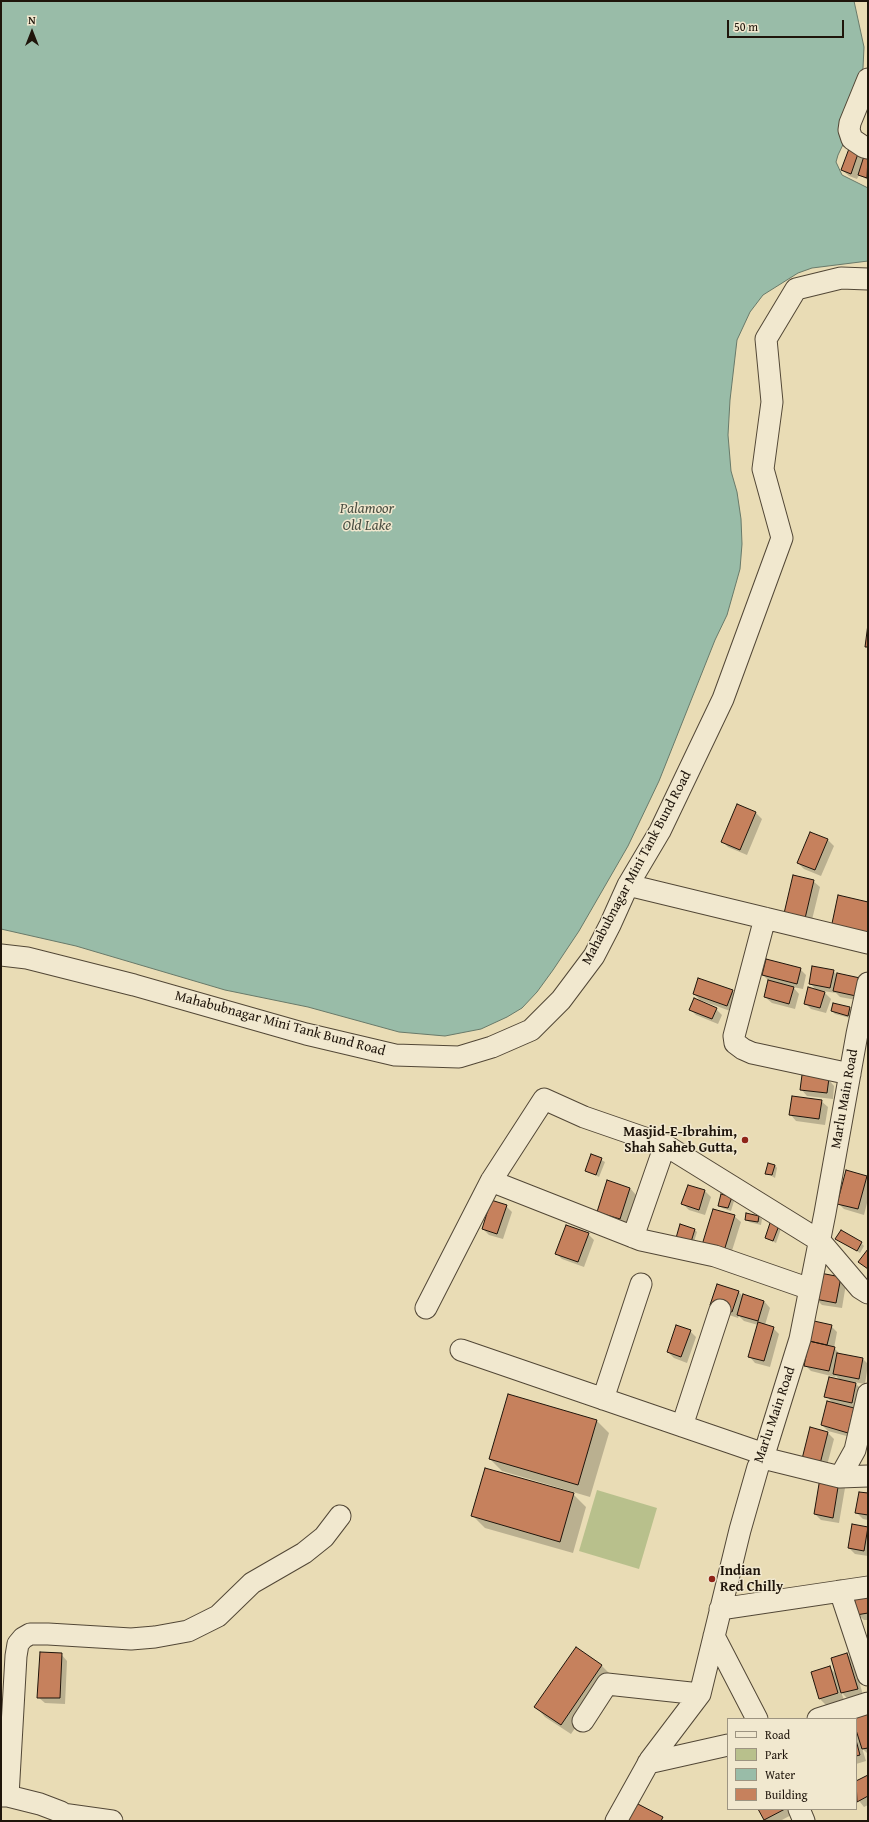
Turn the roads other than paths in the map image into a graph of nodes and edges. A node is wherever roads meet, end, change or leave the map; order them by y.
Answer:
1 (868, 79) edge
2 (868, 148) edge
3 (868, 279) edge
4 (628, 885) junction
5 (765, 918) junction
6 (868, 943) edge
7 (1, 955) edge
8 (868, 983) edge
9 (862, 1036) edge
10 (850, 1074) junction
11 (665, 1145) junction
12 (491, 1181) junction
13 (633, 1237) junction
14 (820, 1241) junction
15 (641, 1284) dead end
16 (810, 1289) junction
17 (868, 1293) edge
18 (426, 1308) dead end
19 (720, 1310) dead end
20 (461, 1350) dead end
21 (868, 1394) edge
22 (603, 1399) junction
23 (682, 1426) junction
24 (763, 1456) junction
25 (840, 1476) junction
26 (868, 1476) edge
27 (340, 1516) dead end
28 (868, 1586) edge
29 (840, 1591) junction
30 (720, 1609) junction
31 (714, 1636) junction
32 (868, 1675) edge
33 (700, 1694) junction
34 (868, 1703) edge
35 (755, 1718) edge
36 (821, 1718) edge
37 (583, 1721) dead end
38 (727, 1745) edge
39 (648, 1763) junction
40 (5, 1796) edge
41 (799, 1810) edge
42 (65, 1817) edge
43 (112, 1821) edge
44 (616, 1821) edge
45 (804, 1821) edge

1 - 2 street
3 - 4 street, Mahabubnagar Mini Tank Bund Road
4 - 5 street
4 - 7 street, Mahabubnagar Mini Tank Bund Road
5 - 6 street
5 - 10 street
8 - 9 street, Marlu Main Road
9 - 10 street, Marlu Main Road
10 - 14 street, Marlu Main Road
11 - 12 street
11 - 13 street
11 - 14 street
12 - 13 street
12 - 18 street
13 - 16 street
14 - 16 street, Marlu Main Road
14 - 17 street
15 - 22 street
16 - 24 street, Marlu Main Road
19 - 23 street
20 - 22 street
21 - 25 street
22 - 23 street
23 - 24 street
24 - 25 street
24 - 30 street, Marlu Main Road
25 - 26 street
27 - 40 street
28 - 29 street
29 - 30 street
29 - 32 street
30 - 31 street, Marlu Main Road
31 - 33 street, Marlu Main Road
31 - 35 street
33 - 37 street
33 - 39 street, Marlu Main Road
34 - 36 street
38 - 39 street
39 - 44 street, Marlu Main Road
40 - 42 street
41 - 45 street
42 - 43 street

